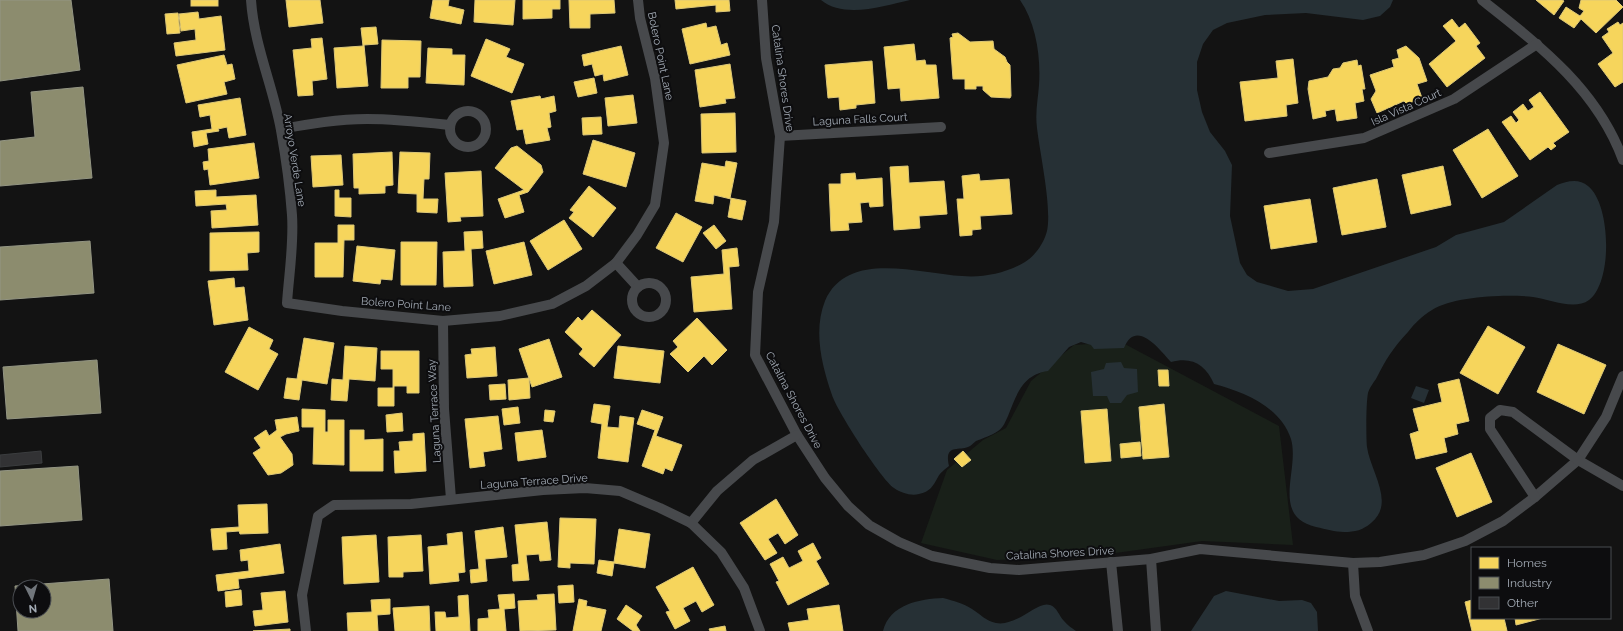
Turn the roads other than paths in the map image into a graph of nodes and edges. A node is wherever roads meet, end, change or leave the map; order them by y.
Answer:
1 (251, 0) edge
2 (638, 0) edge
3 (762, 0) edge
4 (1482, 0) edge
5 (1537, 44) junction
6 (450, 125) dead end
7 (941, 126) dead end
8 (281, 129) junction
9 (780, 136) junction
10 (1269, 153) dead end
11 (1623, 160) edge
12 (616, 263) junction
13 (638, 287) dead end
14 (286, 302) joint
15 (443, 320) junction
16 (1623, 376) edge
17 (797, 435) junction
18 (1578, 460) junction
19 (1623, 486) edge
20 (1535, 498) junction
21 (451, 499) junction
22 (690, 523) junction
23 (1151, 559) junction
24 (1111, 562) junction
25 (1353, 563) junction
26 (306, 631) edge
27 (760, 631) edge
28 (1118, 631) edge
29 (1156, 631) edge
30 (1368, 631) edge

1 - 8 street, Arroyo Verde Lane
2 - 12 street, Bolero Point Lane
3 - 9 street, Catalina Shores Drive
4 - 5 street
5 - 10 street, Isla Vista Court
5 - 11 street
6 - 8 street
7 - 9 street, Laguna Falls Court
8 - 14 street, Arroyo Verde Lane
9 - 17 street, Catalina Shores Drive
12 - 13 street
12 - 15 street, Bolero Point Lane
14 - 15 street, Bolero Point Lane
15 - 21 street, Laguna Terrace Way
16 - 18 street, Catalina Shores Drive
17 - 22 street
17 - 24 street, Catalina Shores Drive
18 - 19 street
18 - 20 street, Catalina Shores Drive
18 - 20 street
20 - 25 street, Catalina Shores Drive
21 - 22 street, Laguna Terrace Drive
21 - 26 street, Laguna Terrace Drive
22 - 27 street, Laguna Terrace Drive
23 - 24 street, Catalina Shores Drive
23 - 25 street, Catalina Shores Drive
23 - 29 street
24 - 28 street
25 - 30 street

